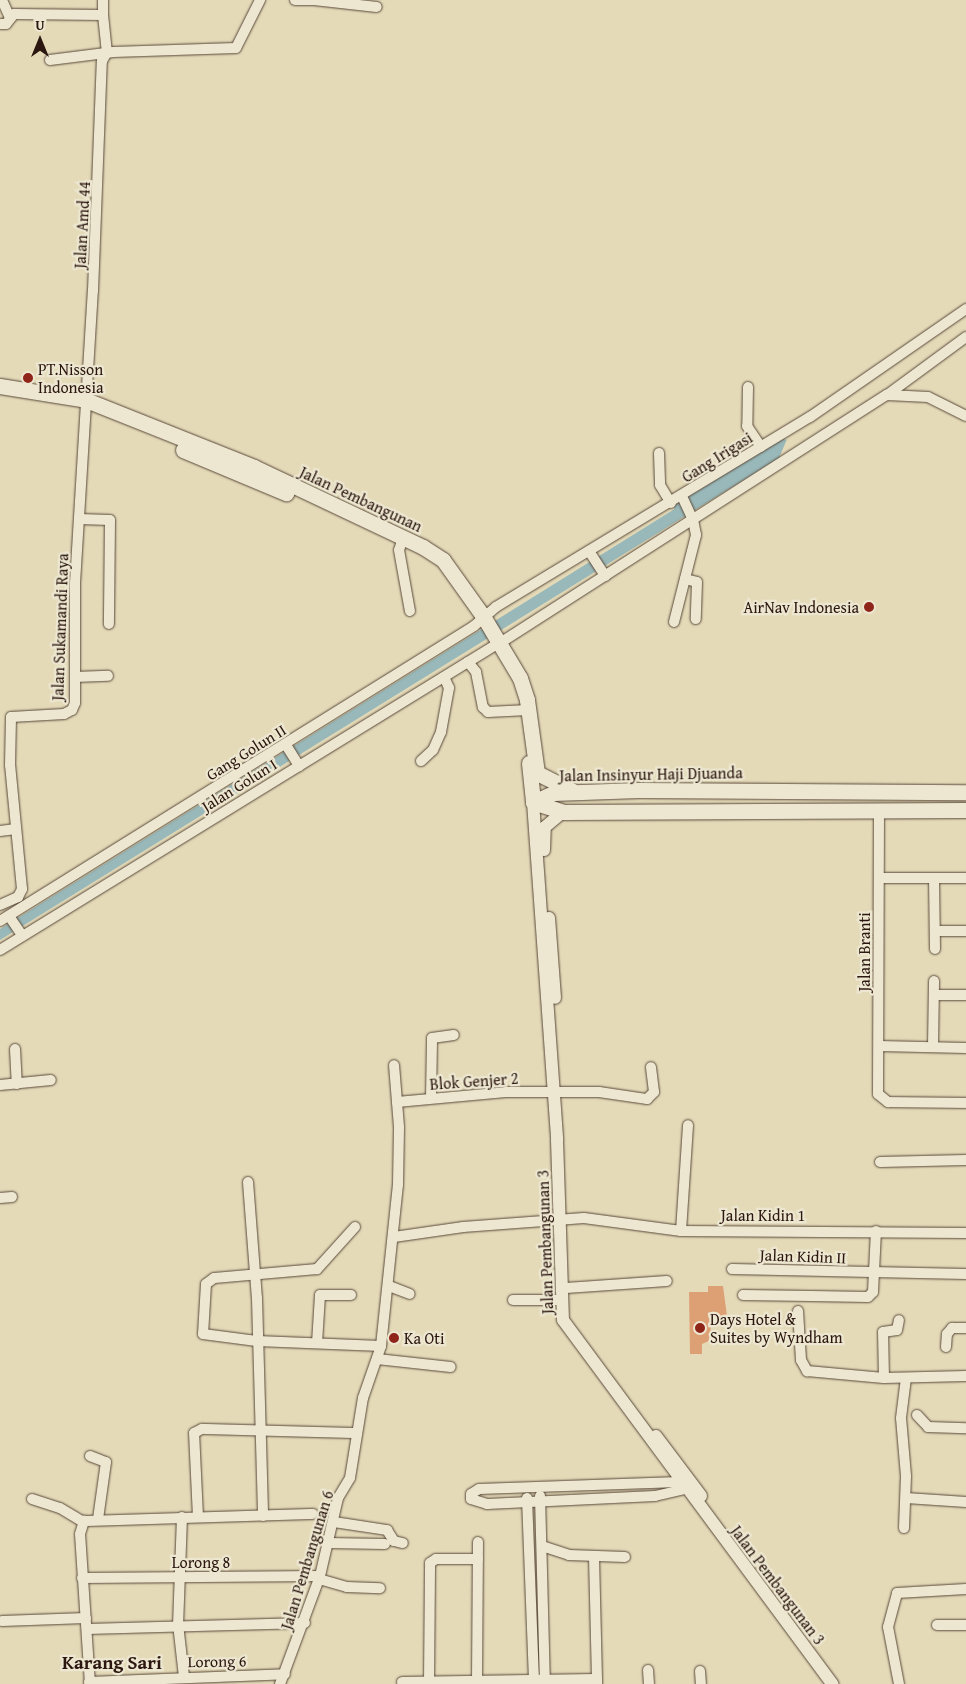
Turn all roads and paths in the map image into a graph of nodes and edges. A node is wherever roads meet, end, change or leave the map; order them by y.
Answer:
1 (2, 0) edge
2 (103, 0) edge
3 (260, 0) edge
4 (295, 0) edge
5 (314, 0) edge
6 (377, 7) dead end
7 (103, 15) junction
8 (9, 16) junction
9 (0, 24) edge
10 (107, 52) junction
11 (50, 60) dead end
12 (966, 309) edge
13 (966, 337) edge
14 (0, 386) edge
15 (748, 387) dead end
16 (0, 395) edge
17 (887, 395) junction
18 (86, 405) junction
19 (966, 416) edge
20 (761, 447) junction
21 (659, 453) dead end
22 (683, 499) junction
23 (671, 502) junction
24 (692, 516) junction
25 (79, 519) junction
26 (401, 544) junction
27 (591, 555) junction
28 (603, 573) junction
29 (685, 579) junction
30 (410, 611) dead end
31 (481, 620) junction
32 (696, 620) dead end
33 (674, 622) dead end
34 (110, 624) dead end
35 (496, 643) junction
36 (468, 662) junction
37 (108, 676) dead end
38 (444, 677) junction
39 (75, 678) junction
40 (523, 710) junction
41 (5, 717) edge
42 (287, 746) junction
43 (421, 761) dead end
44 (297, 763) junction
45 (5, 765) edge
46 (676, 789) junction
47 (572, 791) junction
48 (966, 792) edge
49 (533, 802) junction
50 (675, 810) junction
51 (879, 810) junction
52 (966, 810) edge
53 (563, 812) junction
54 (16, 829) junction
55 (0, 831) edge
56 (880, 878) junction
57 (934, 878) junction
58 (966, 878) edge
59 (18, 896) junction
60 (0, 905) edge
61 (29, 905) junction
62 (5, 917) edge
63 (935, 931) junction
64 (966, 931) edge
65 (22, 934) junction
66 (0, 950) edge
67 (935, 950) dead end
68 (934, 981) dead end
69 (934, 995) junction
70 (966, 995) edge
71 (454, 1035) dead end
72 (879, 1046) junction
73 (933, 1047) junction
74 (966, 1048) edge
75 (15, 1049) dead end
76 (394, 1065) dead end
77 (651, 1067) dead end
78 (51, 1080) dead end
79 (16, 1084) junction
80 (0, 1086) edge
81 (557, 1092) junction
82 (431, 1098) junction
83 (398, 1102) junction
84 (966, 1103) edge
85 (688, 1125) dead end
86 (966, 1160) edge
87 (880, 1162) dead end
88 (248, 1182) dead end
89 (12, 1197) dead end
90 (0, 1198) edge
91 (563, 1221) junction
92 (355, 1227) dead end
93 (681, 1231) junction
94 (876, 1231) junction
95 (966, 1233) edge
96 (394, 1237) junction
97 (732, 1269) dead end
98 (873, 1273) junction
99 (256, 1274) junction
100 (966, 1274) edge
101 (667, 1281) dead end
102 (389, 1286) junction
103 (410, 1294) dead end
104 (564, 1294) junction
105 (351, 1295) dead end
106 (743, 1295) dead end
107 (513, 1300) dead end
108 (798, 1311) dead end
109 (899, 1320) dead end
110 (966, 1328) edge
111 (257, 1342) junction
112 (317, 1343) junction
113 (381, 1346) junction
114 (946, 1347) dead end
115 (377, 1359) junction
116 (451, 1367) dead end
117 (966, 1376) edge
118 (884, 1378) junction
119 (906, 1378) junction
120 (917, 1415) dead end
121 (966, 1428) edge
122 (260, 1433) junction
123 (357, 1433) junction
124 (90, 1456) dead end
125 (683, 1484) junction
126 (527, 1488) junction
127 (540, 1488) junction
128 (672, 1495) junction
129 (906, 1498) junction
130 (32, 1499) dead end
131 (540, 1502) junction
132 (966, 1502) edge
133 (527, 1503) junction
134 (312, 1514) dead end
135 (263, 1516) junction
136 (182, 1517) junction
137 (198, 1517) junction
138 (98, 1519) junction
139 (83, 1522) junction
140 (334, 1522) junction
141 (904, 1528) dead end
142 (478, 1542) dead end
143 (328, 1543) junction
144 (403, 1543) dead end
145 (384, 1544) dead end
146 (542, 1546) junction
147 (594, 1556) junction
148 (625, 1557) dead end
149 (478, 1559) junction
150 (319, 1577) junction
151 (82, 1578) junction
152 (180, 1578) junction
153 (380, 1588) dead end
154 (966, 1589) edge
155 (86, 1618) junction
156 (2, 1621) dead end
157 (304, 1623) junction
158 (178, 1624) junction
159 (937, 1624) dead end
160 (966, 1625) edge
161 (87, 1629) junction
162 (648, 1670) dead end
163 (700, 1671) dead end
164 (285, 1674) junction
165 (184, 1677) junction
166 (833, 1680) edge
167 (597, 1681) edge
168 (402, 1682) dead end
169 (533, 1682) edge
170 (545, 1682) edge
171 (89, 1683) edge
172 (477, 1683) edge
173 (280, 1684) edge
174 (428, 1684) edge
175 (649, 1684) edge
176 (701, 1684) edge
177 (899, 1684) edge

1 - 8 street
2 - 7 street, Jalan Amd 44
3 - 10 street
4 - 5 street
5 - 6 street
7 - 8 street
7 - 10 street, Jalan Amd 44
8 - 9 street
10 - 11 street
10 - 18 street, Jalan Amd 44
12 - 20 street, Gang Irigasi
13 - 17 street, Jalan Golun I
14 - 18 main road, Jalan Pembangunan
15 - 20 street
16 - 18 main road, Jalan Pembangunan
17 - 19 street
17 - 24 street, Jalan Golun I
18 - 25 street, Jalan Sukamandi Raya
18 - 26 main road, Jalan Pembangunan
18 - 31 main road, Jalan Pembangunan
20 - 22 street, Gang Irigasi
21 - 23 street
22 - 23 street, Gang Irigasi
22 - 24 street
23 - 27 street, Gang Irigasi
24 - 28 street, Jalan Golun I
24 - 29 street
25 - 34 street
25 - 39 street, Jalan Sukamandi Raya
26 - 30 street
26 - 31 main road, Jalan Pembangunan
27 - 28 street
27 - 31 street, Gang Irigasi
28 - 35 street, Jalan Golun I
29 - 32 street
29 - 33 street
31 - 35 main road, Jalan Pembangunan
31 - 42 street, Gang Golun II
35 - 36 street, Jalan Golun I
35 - 40 main road, Jalan Pembangunan
35 - 47 main road, Jalan Pembangunan
36 - 38 street, Jalan Golun I
36 - 40 street
37 - 39 street
38 - 43 street
38 - 44 street, Jalan Golun I
39 - 41 street, Jalan Sukamandi Raya
40 - 49 main road, Jalan Pembangunan
41 - 45 street, Jalan Sukamandi Raya
42 - 44 street
42 - 61 street, Gang Golun II
44 - 65 street, Jalan Golun I
45 - 54 street, Jalan Sukamandi Raya
46 - 47 main road, Jalan Insinyur Haji Djuanda
46 - 48 main road, Jalan Insinyur Haji Djuanda
46 - 50 main road
47 - 49 main road, Jalan Insinyur Haji Djuanda
49 - 53 main road
49 - 81 street, Jalan Pembangunan 3
50 - 51 main road
50 - 53 main road
51 - 52 main road
51 - 56 street, Jalan Branti
53 - 81 street, Jalan Pembangunan 3
54 - 55 street
54 - 59 street, Jalan Sukamandi Raya
56 - 57 street
56 - 72 street, Jalan Branti
57 - 58 street
57 - 63 street
59 - 60 street
59 - 61 street
61 - 62 street, Gang Golun II
62 - 65 street
63 - 64 street
63 - 67 street
65 - 66 street, Jalan Golun I
68 - 69 street
69 - 70 street
69 - 73 street
71 - 82 street
72 - 73 street
72 - 84 street, Jalan Branti
73 - 74 street
75 - 79 street
76 - 83 street, Jalan Pembangunan 6
77 - 81 street, Blok Genjer 2
78 - 79 street
79 - 80 street
81 - 82 street, Blok Genjer 2
81 - 91 street, Jalan Pembangunan 3
82 - 83 street, Blok Genjer 2
83 - 96 street, Jalan Pembangunan 6
85 - 93 street
86 - 87 street
88 - 99 street
89 - 90 street
91 - 93 street, Jalan Kidin 1
91 - 96 street, Jalan Kidin 1
91 - 104 street, Jalan Pembangunan 3
92 - 99 street
93 - 94 street, Jalan Kidin 1
94 - 95 street, Jalan Kidin 1
94 - 98 street
96 - 102 street, Jalan Pembangunan 6
97 - 98 street, Jalan Kidin II
98 - 100 street, Jalan Kidin II
98 - 106 street
99 - 111 street
99 - 111 street
101 - 104 street
102 - 103 street
102 - 113 street, Jalan Pembangunan 6
104 - 107 street
104 - 125 street, Jalan Pembangunan 3
105 - 112 street
108 - 118 street
109 - 118 street
110 - 114 street
111 - 112 street
111 - 122 street
112 - 113 street
113 - 115 street, Jalan Pembangunan 6
115 - 116 street
115 - 123 street, Jalan Pembangunan 6
117 - 119 street
118 - 119 street
119 - 129 street
120 - 121 street
122 - 123 street
122 - 135 street
122 - 137 street
123 - 140 street, Jalan Pembangunan 6
124 - 138 street
125 - 127 street
125 - 128 street
125 - 128 street
125 - 166 street, Jalan Pembangunan 3
126 - 127 street
126 - 133 street
126 - 133 street
127 - 131 street
128 - 131 street
129 - 132 street
129 - 141 street
130 - 139 street
131 - 133 street
131 - 146 street
133 - 169 street
134 - 135 street
135 - 137 street
136 - 137 street
136 - 138 street
136 - 152 street
138 - 139 street
139 - 151 street
140 - 143 street, Jalan Pembangunan 6
140 - 144 street
142 - 149 street
143 - 145 street
143 - 150 street, Jalan Pembangunan 6
146 - 147 street
146 - 170 street
147 - 148 street
147 - 167 street
149 - 172 street
149 - 174 street
150 - 152 street, Lorong 8
150 - 153 street, Lorong 8
150 - 157 street, Jalan Pembangunan 6
151 - 152 street, Lorong 8
151 - 155 street
152 - 158 street
154 - 177 street
155 - 156 street
155 - 161 street
157 - 158 street
157 - 164 street, Jalan Pembangunan 6
158 - 161 street
158 - 165 street
159 - 160 street
161 - 171 street
162 - 175 street
163 - 176 street
164 - 165 street, Lorong 6
164 - 173 street, Jalan Pembangunan 6
165 - 171 street, Lorong 6
167 - 170 street
168 - 174 street
169 - 170 street
169 - 172 street
172 - 174 street

